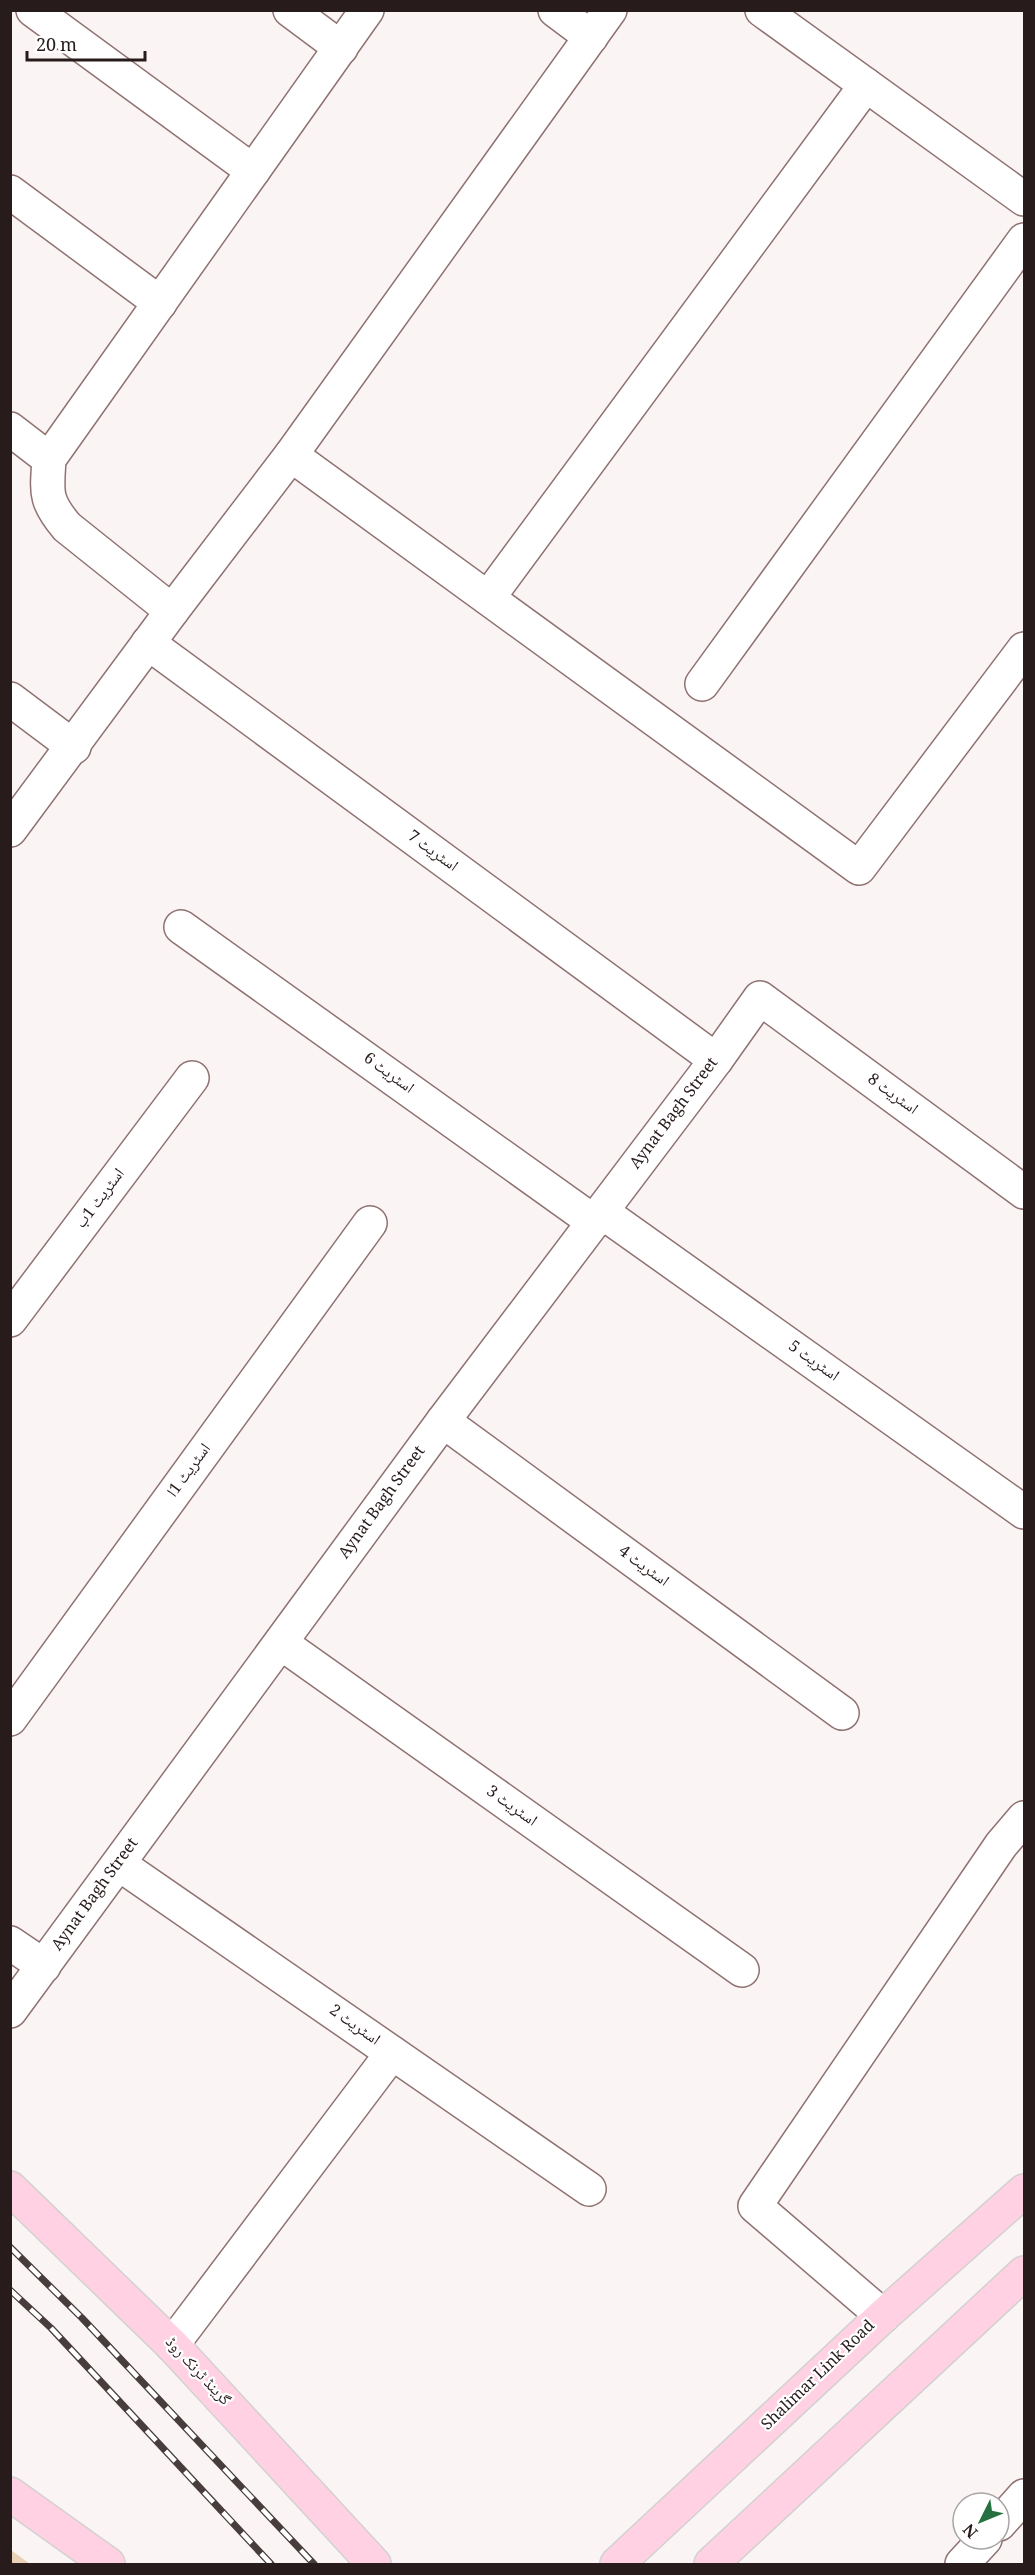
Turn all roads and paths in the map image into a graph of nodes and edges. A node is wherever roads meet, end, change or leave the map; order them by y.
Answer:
1 (33, 10) edge
2 (290, 10) edge
3 (368, 10) edge
4 (555, 10) edge
5 (610, 10) edge
6 (762, 10) edge
7 (591, 37) junction
8 (341, 48) junction
9 (866, 85) junction
10 (253, 171) junction
11 (10, 192) edge
12 (1024, 199) edge
13 (1024, 240) edge
14 (160, 303) junction
15 (10, 429) edge
16 (291, 455) junction
17 (49, 459) junction
18 (488, 598) junction
19 (172, 611) junction
20 (148, 643) junction
21 (1024, 649) edge
22 (702, 684) dead end
23 (10, 699) edge
24 (74, 747) junction
25 (10, 830) edge
26 (181, 927) dead end
27 (760, 998) joint
28 (716, 1060) junction
29 (192, 1078) dead end
30 (1024, 1192) edge
31 (598, 1217) junction
32 (370, 1223) dead end
33 (10, 1320) edge
34 (443, 1421) junction
35 (1024, 1512) edge
36 (281, 1643) junction
37 (842, 1713) dead end
38 (10, 1719) edge
39 (1024, 1818) edge
40 (119, 1864) junction
41 (10, 1943) edge
42 (44, 1966) junction
43 (742, 1970) dead end
44 (10, 2011) edge
45 (392, 2053) junction
46 (10, 2188) edge
47 (589, 2189) dead end
48 (1024, 2191) edge
49 (1024, 2273) edge
50 (882, 2316) junction
51 (172, 2345) junction
52 (10, 2494) edge
53 (1024, 2496) edge
54 (1011, 2511) edge
55 (974, 2551) edge
56 (108, 2565) edge
57 (374, 2565) edge
58 (617, 2565) edge
59 (711, 2565) edge
60 (962, 2565) edge

1 - 10 street
2 - 8 street
3 - 8 street
4 - 7 street
5 - 7 street
6 - 9 street
7 - 16 street
8 - 10 street
9 - 12 street
9 - 18 street
10 - 14 street
11 - 14 street
13 - 22 street
14 - 17 street
15 - 17 street
16 - 18 street
16 - 19 street
17 - 19 street
18 - 21 street
19 - 20 street
20 - 24 street
20 - 28 street, اسٹریٹ 7
23 - 24 street
24 - 25 street
26 - 31 street, اسٹریٹ 6
27 - 28 street, Aynat Bagh Street
27 - 30 street, اسٹریٹ 8
28 - 31 street, Aynat Bagh Street
29 - 33 street, اسٹریٹ 1ب
31 - 34 street, Aynat Bagh Street
31 - 35 street, اسٹریٹ 5
32 - 38 street, اسٹریٹ 1ا
34 - 36 street, Aynat Bagh Street
34 - 37 street, اسٹریٹ 4
36 - 40 street, Aynat Bagh Street
36 - 43 street, اسٹریٹ 3
39 - 50 street
40 - 42 street, Aynat Bagh Street
40 - 45 street, اسٹریٹ 2
41 - 42 street
42 - 44 street, Aynat Bagh Street
45 - 47 street, اسٹریٹ 2
45 - 51 street
46 - 51 main road, گرینڈ ٹرنک روڈ
48 - 50 main road, Shalimar Link Road
49 - 59 main road
50 - 58 main road, Shalimar Link Road
51 - 57 main road, گرینڈ ٹرنک روڈ
52 - 56 main road
53 - 54 street
55 - 60 street

